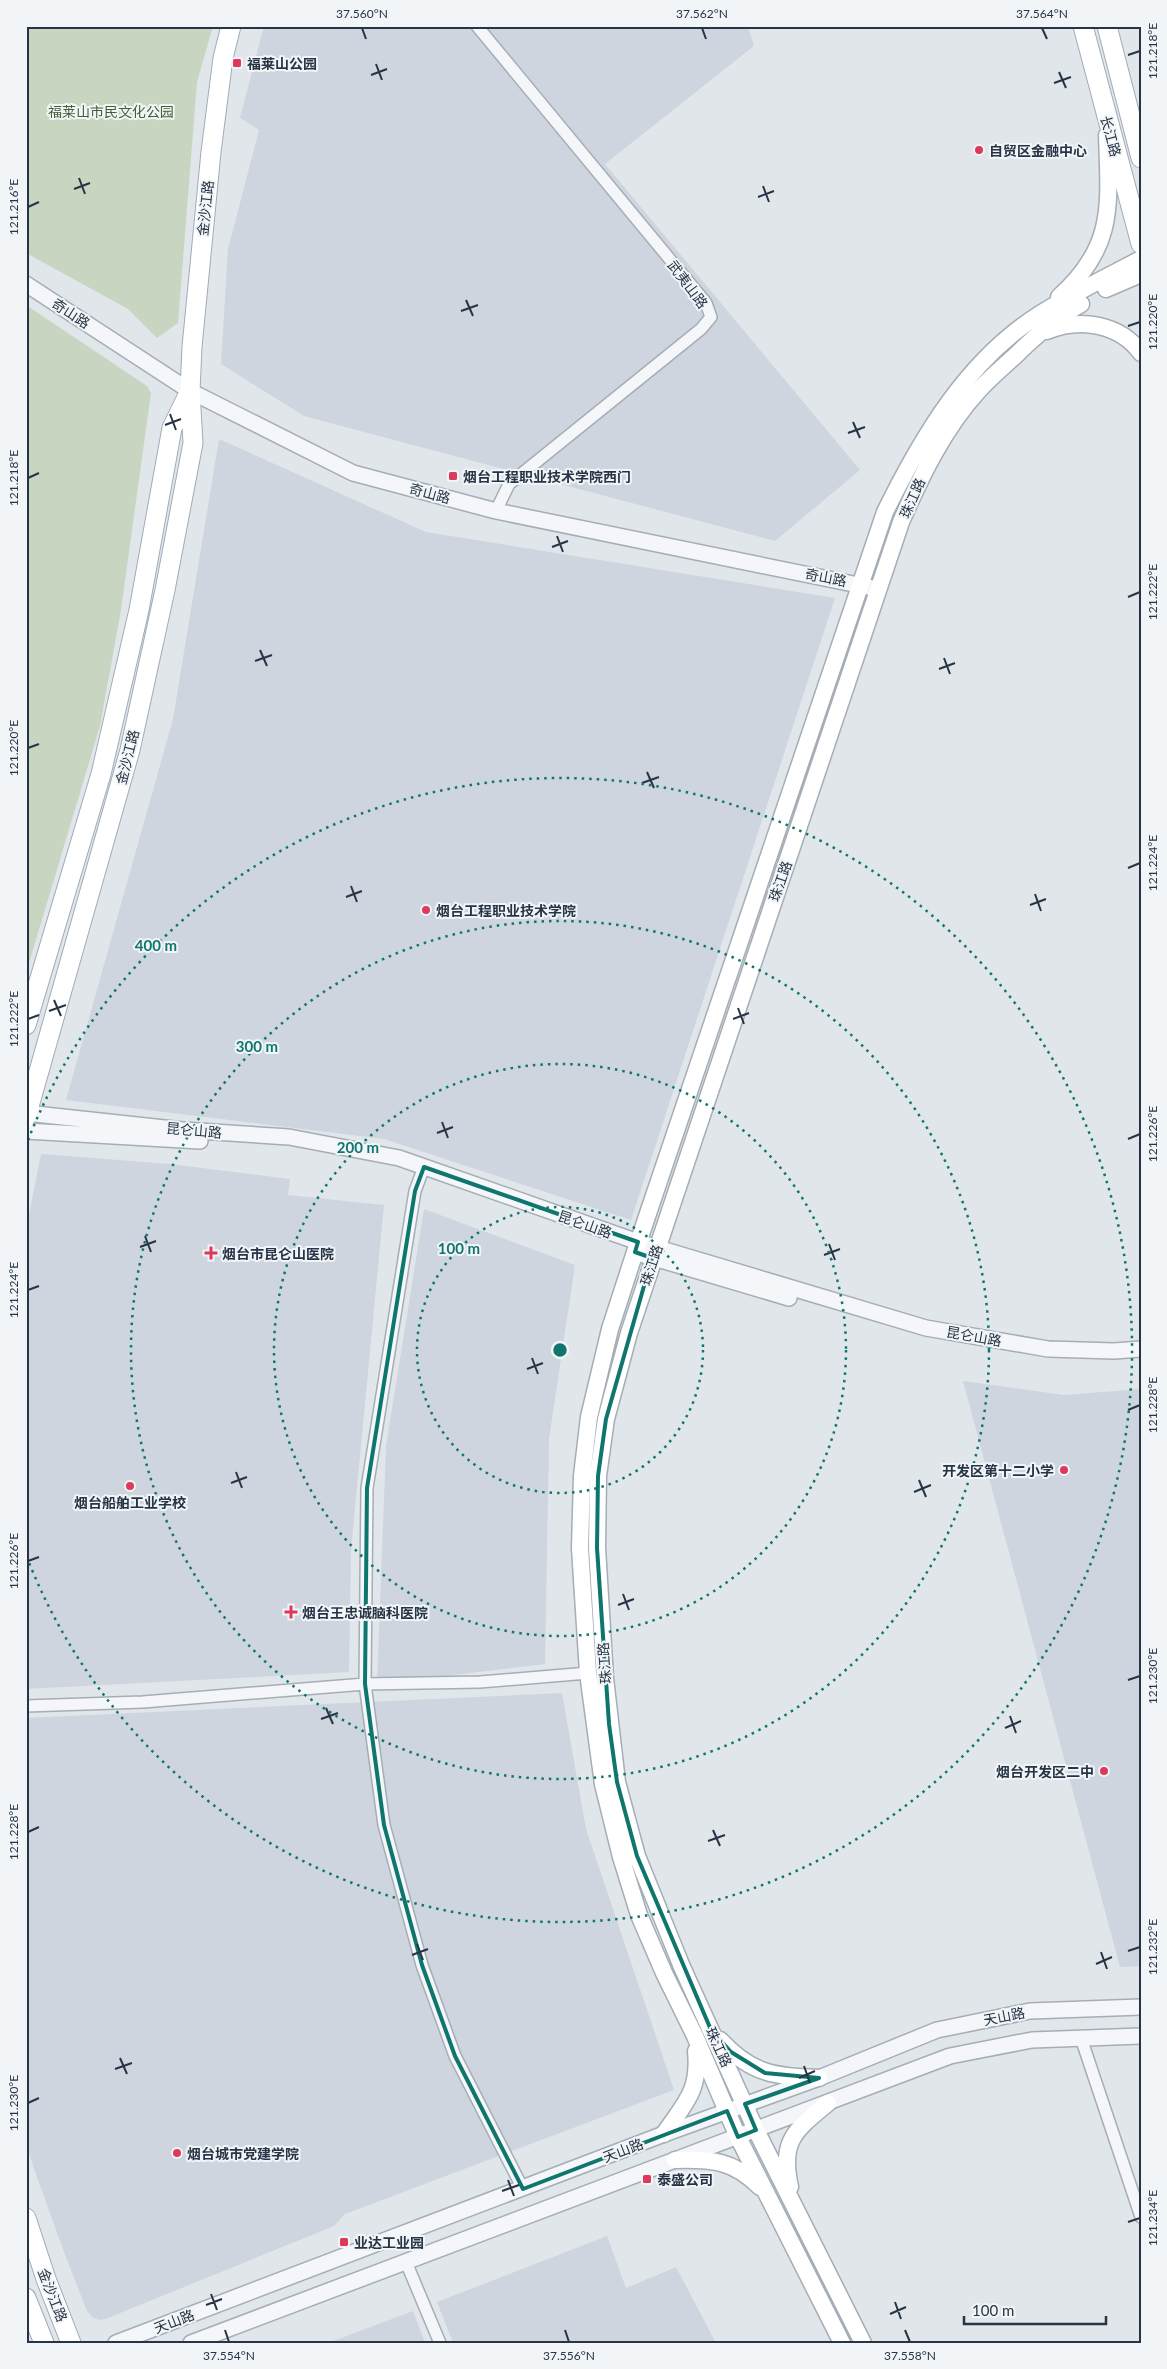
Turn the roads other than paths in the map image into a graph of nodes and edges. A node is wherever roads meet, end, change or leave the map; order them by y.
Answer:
1 (231, 26) edge
2 (477, 26) edge
3 (1083, 26) edge
4 (1107, 26) edge
5 (1107, 122) junction
6 (1141, 158) edge
7 (1141, 244) edge
8 (1141, 259) edge
9 (1141, 274) edge
10 (26, 284) edge
11 (1040, 314) junction
12 (1034, 337) junction
13 (1141, 353) edge
14 (190, 391) junction
15 (496, 511) junction
16 (862, 584) junction
17 (878, 589) junction
18 (26, 1025) edge
19 (26, 1119) edge
20 (424, 1167) junction
21 (636, 1247) junction
22 (654, 1253) junction
23 (1141, 1349) edge
24 (1141, 1358) edge
25 (588, 1672) junction
26 (365, 1684) junction
27 (26, 1706) edge
28 (1141, 2007) edge
29 (711, 2030) junction
30 (695, 2036) junction
31 (1141, 2036) edge
32 (1081, 2038) junction
33 (819, 2078) junction
34 (828, 2103) junction
35 (745, 2104) junction
36 (727, 2111) junction
37 (756, 2130) junction
38 (664, 2134) junction
39 (738, 2137) junction
40 (675, 2160) junction
41 (523, 2189) junction
42 (768, 2196) junction
43 (1141, 2217) edge
44 (26, 2218) edge
45 (803, 2225) junction
46 (406, 2262) junction
47 (26, 2298) edge
48 (44, 2343) edge
49 (71, 2343) edge
50 (116, 2343) edge
51 (191, 2343) edge
52 (440, 2343) edge
53 (842, 2343) edge
54 (863, 2343) edge

1 - 14 main road, 金沙江路
2 - 15 street, 武夷山路
3 - 5 main road, 长江路
4 - 6 main road, 长江路
5 - 7 main road, 长江路
5 - 11 main road
8 - 11 main road
9 - 12 main road, 珠江路
10 - 14 street, 奇山路
11 - 16 main road
12 - 13 main road
12 - 17 main road, 珠江路
14 - 15 street, 奇山路
14 - 18 main road, 金沙江路
14 - 19 main road, 金沙江路
15 - 16 street, 奇山路
16 - 17 street, 奇山路
16 - 21 main road
17 - 22 main road, 珠江路
19 - 20 street, 昆仑山路
19 - 21 street, 昆仑山路
20 - 21 street, 昆仑山路
20 - 26 street
21 - 22 street, 昆仑山路
21 - 25 main road
22 - 23 street, 昆仑山路
22 - 24 street, 昆仑山路
22 - 29 main road, 珠江路
25 - 26 street
25 - 30 main road
26 - 27 street
26 - 41 street
28 - 33 street, 天山路
29 - 33 main road
29 - 35 main road, 珠江路
30 - 36 main road
30 - 38 main road
31 - 32 street, 天山路
32 - 34 street, 天山路
32 - 43 street
33 - 35 street, 天山路
34 - 37 street, 天山路
34 - 45 main road
35 - 36 street, 天山路
35 - 37 main road, 珠江路
36 - 38 street, 天山路
36 - 39 main road
37 - 39 street, 天山路
37 - 45 main road, 珠江路
38 - 41 street, 天山路
39 - 40 street, 天山路
39 - 42 main road
40 - 42 main road
40 - 46 street, 天山路
41 - 50 street, 天山路
42 - 53 main road
44 - 49 main road, 金沙江路
45 - 54 main road, 珠江路
46 - 51 street, 天山路
46 - 52 street
47 - 48 main road, 金沙江路

